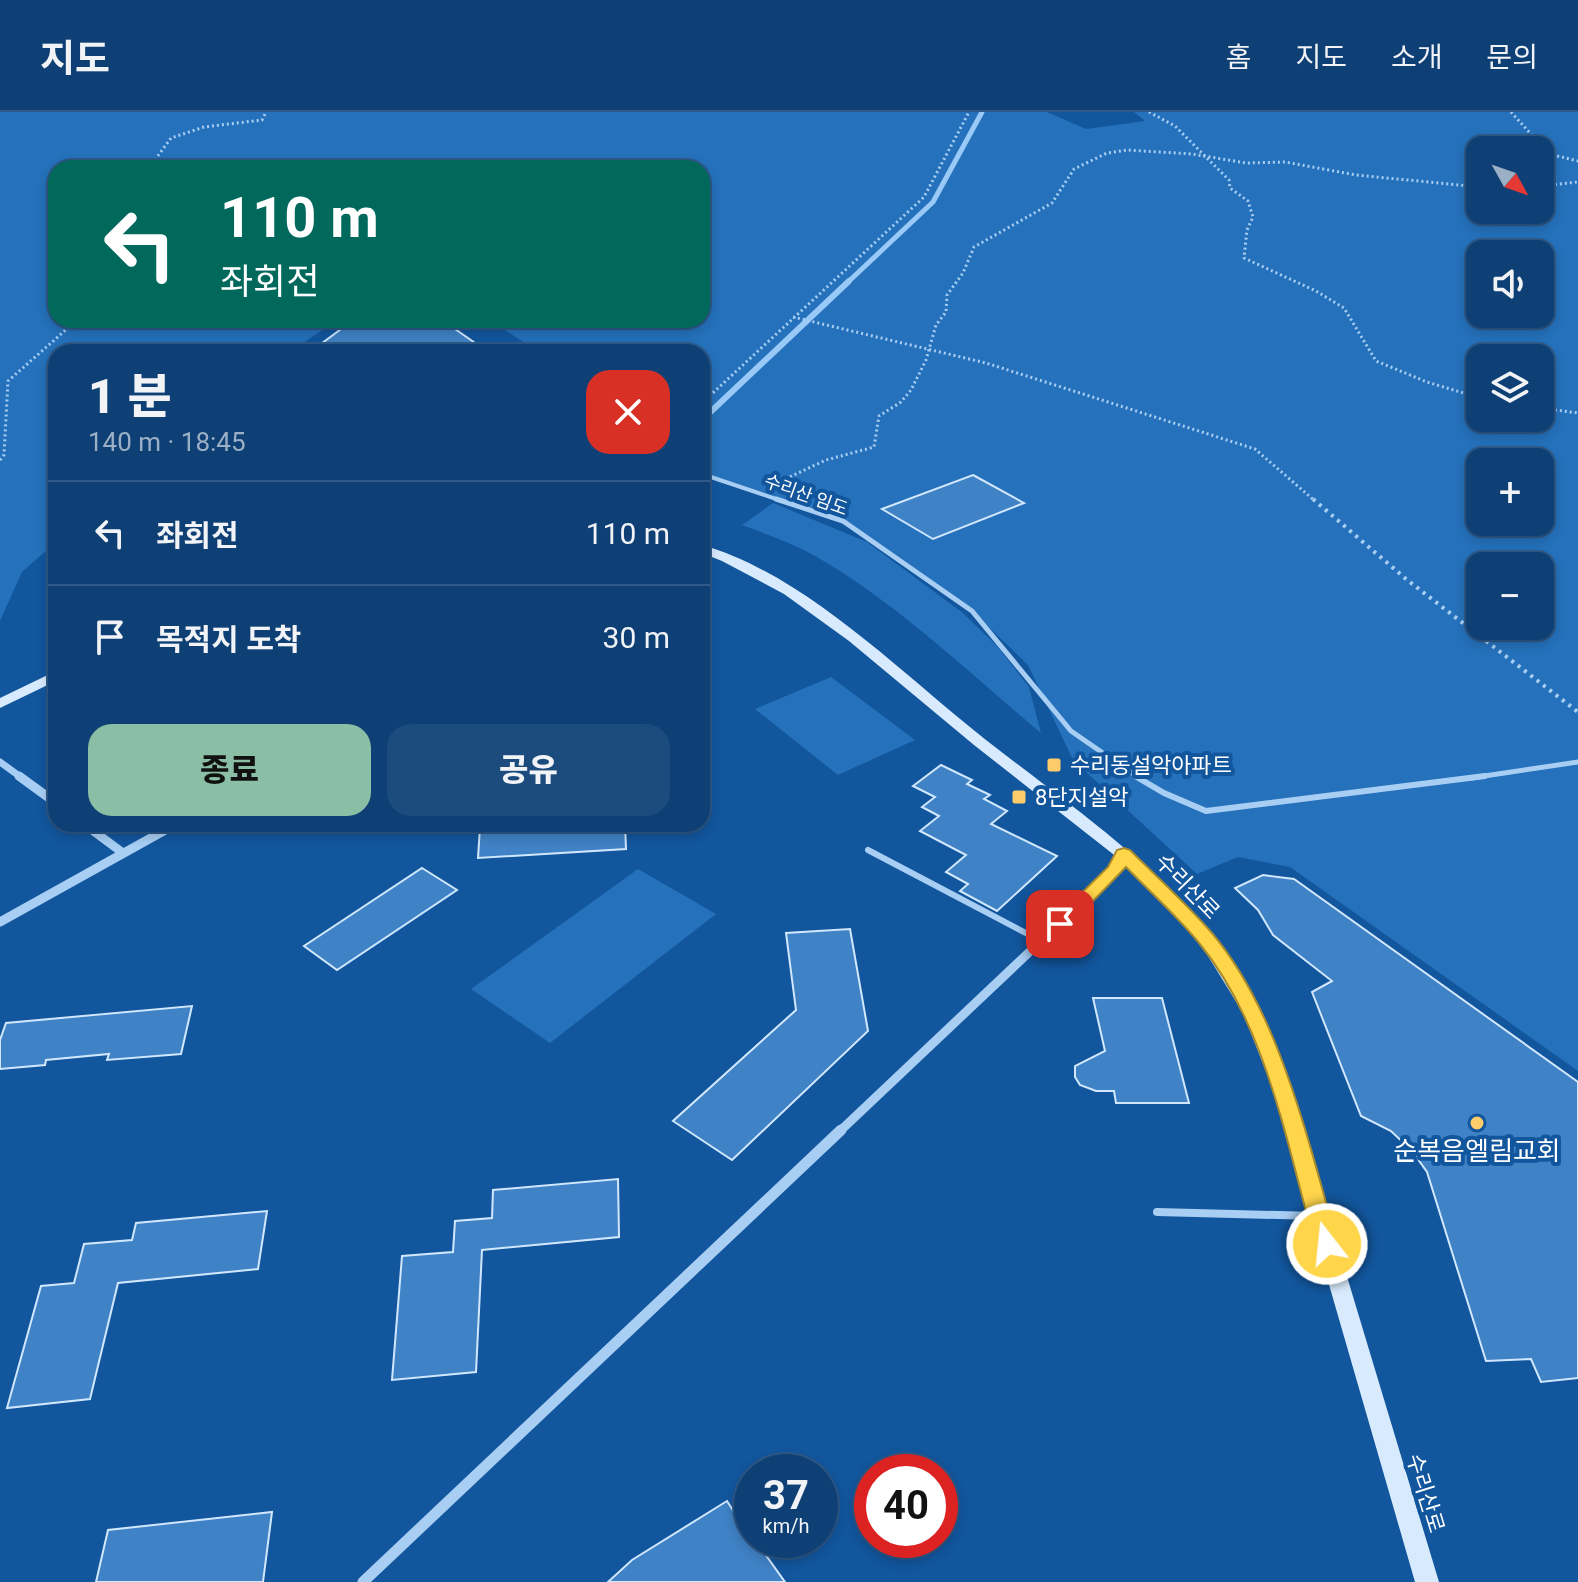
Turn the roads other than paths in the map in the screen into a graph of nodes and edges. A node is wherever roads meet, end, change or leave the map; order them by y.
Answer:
1 (710, 477) edge
2 (710, 552) edge
3 (48, 679) edge
4 (0, 704) edge
5 (0, 762) edge
6 (1578, 762) edge
7 (48, 797) edge
8 (95, 832) edge
9 (161, 832) edge
10 (868, 850) dead end
11 (123, 853) junction
12 (1124, 854) junction
13 (0, 922) edge
14 (1041, 941) junction
15 (1157, 1212) dead end
16 (1318, 1216) junction
17 (363, 1582) edge
18 (1427, 1582) edge

1 - 6 lane, 수리산 임도
2 - 12 street, 수리산로
3 - 4 street
5 - 7 street
8 - 11 street
9 - 11 street
10 - 14 lane
11 - 13 street
12 - 14 street
12 - 16 street, 수리산로
14 - 17 street
15 - 16 lane
16 - 18 street, 수리산로

